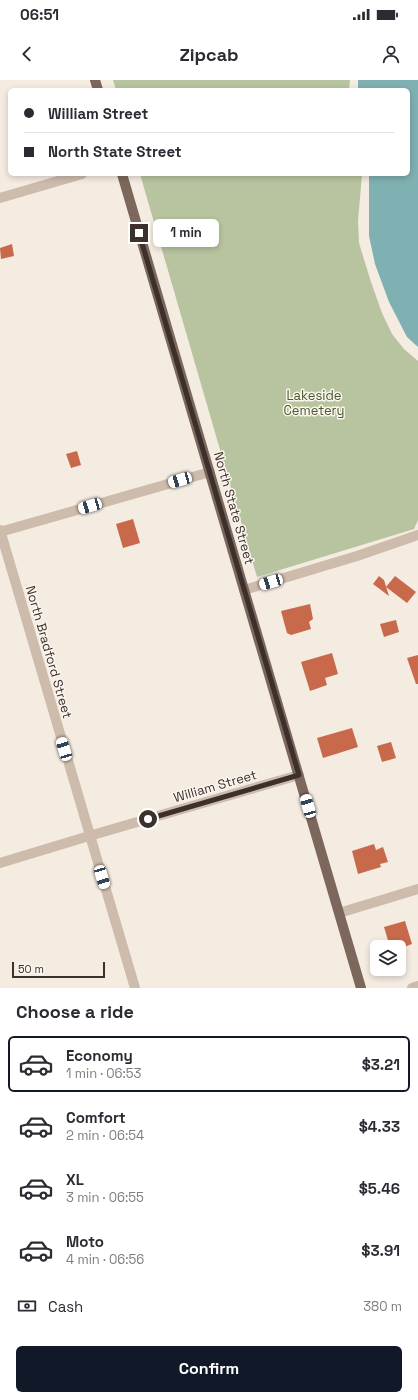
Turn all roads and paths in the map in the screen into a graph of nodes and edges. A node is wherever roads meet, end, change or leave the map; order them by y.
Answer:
1 (75, 176) edge
2 (123, 176) edge
3 (0, 198) edge
4 (210, 472) junction
5 (0, 532) edge
6 (418, 535) edge
7 (244, 590) junction
8 (299, 775) junction
9 (90, 836) junction
10 (0, 863) edge
11 (418, 889) edge
12 (339, 913) junction
13 (418, 986) edge
14 (135, 988) edge
15 (361, 988) edge
16 (412, 988) edge

1 - 3 street
2 - 4 main road, North State Street
4 - 5 street
4 - 7 main road, North State Street
5 - 9 street, North Bradford Street
6 - 7 street
7 - 8 main road, North State Street
8 - 9 street, William Street
8 - 12 main road, North State Street
9 - 10 street, William Street
9 - 14 street, North Bradford Street
11 - 12 street
12 - 15 main road, North State Street
13 - 16 street

